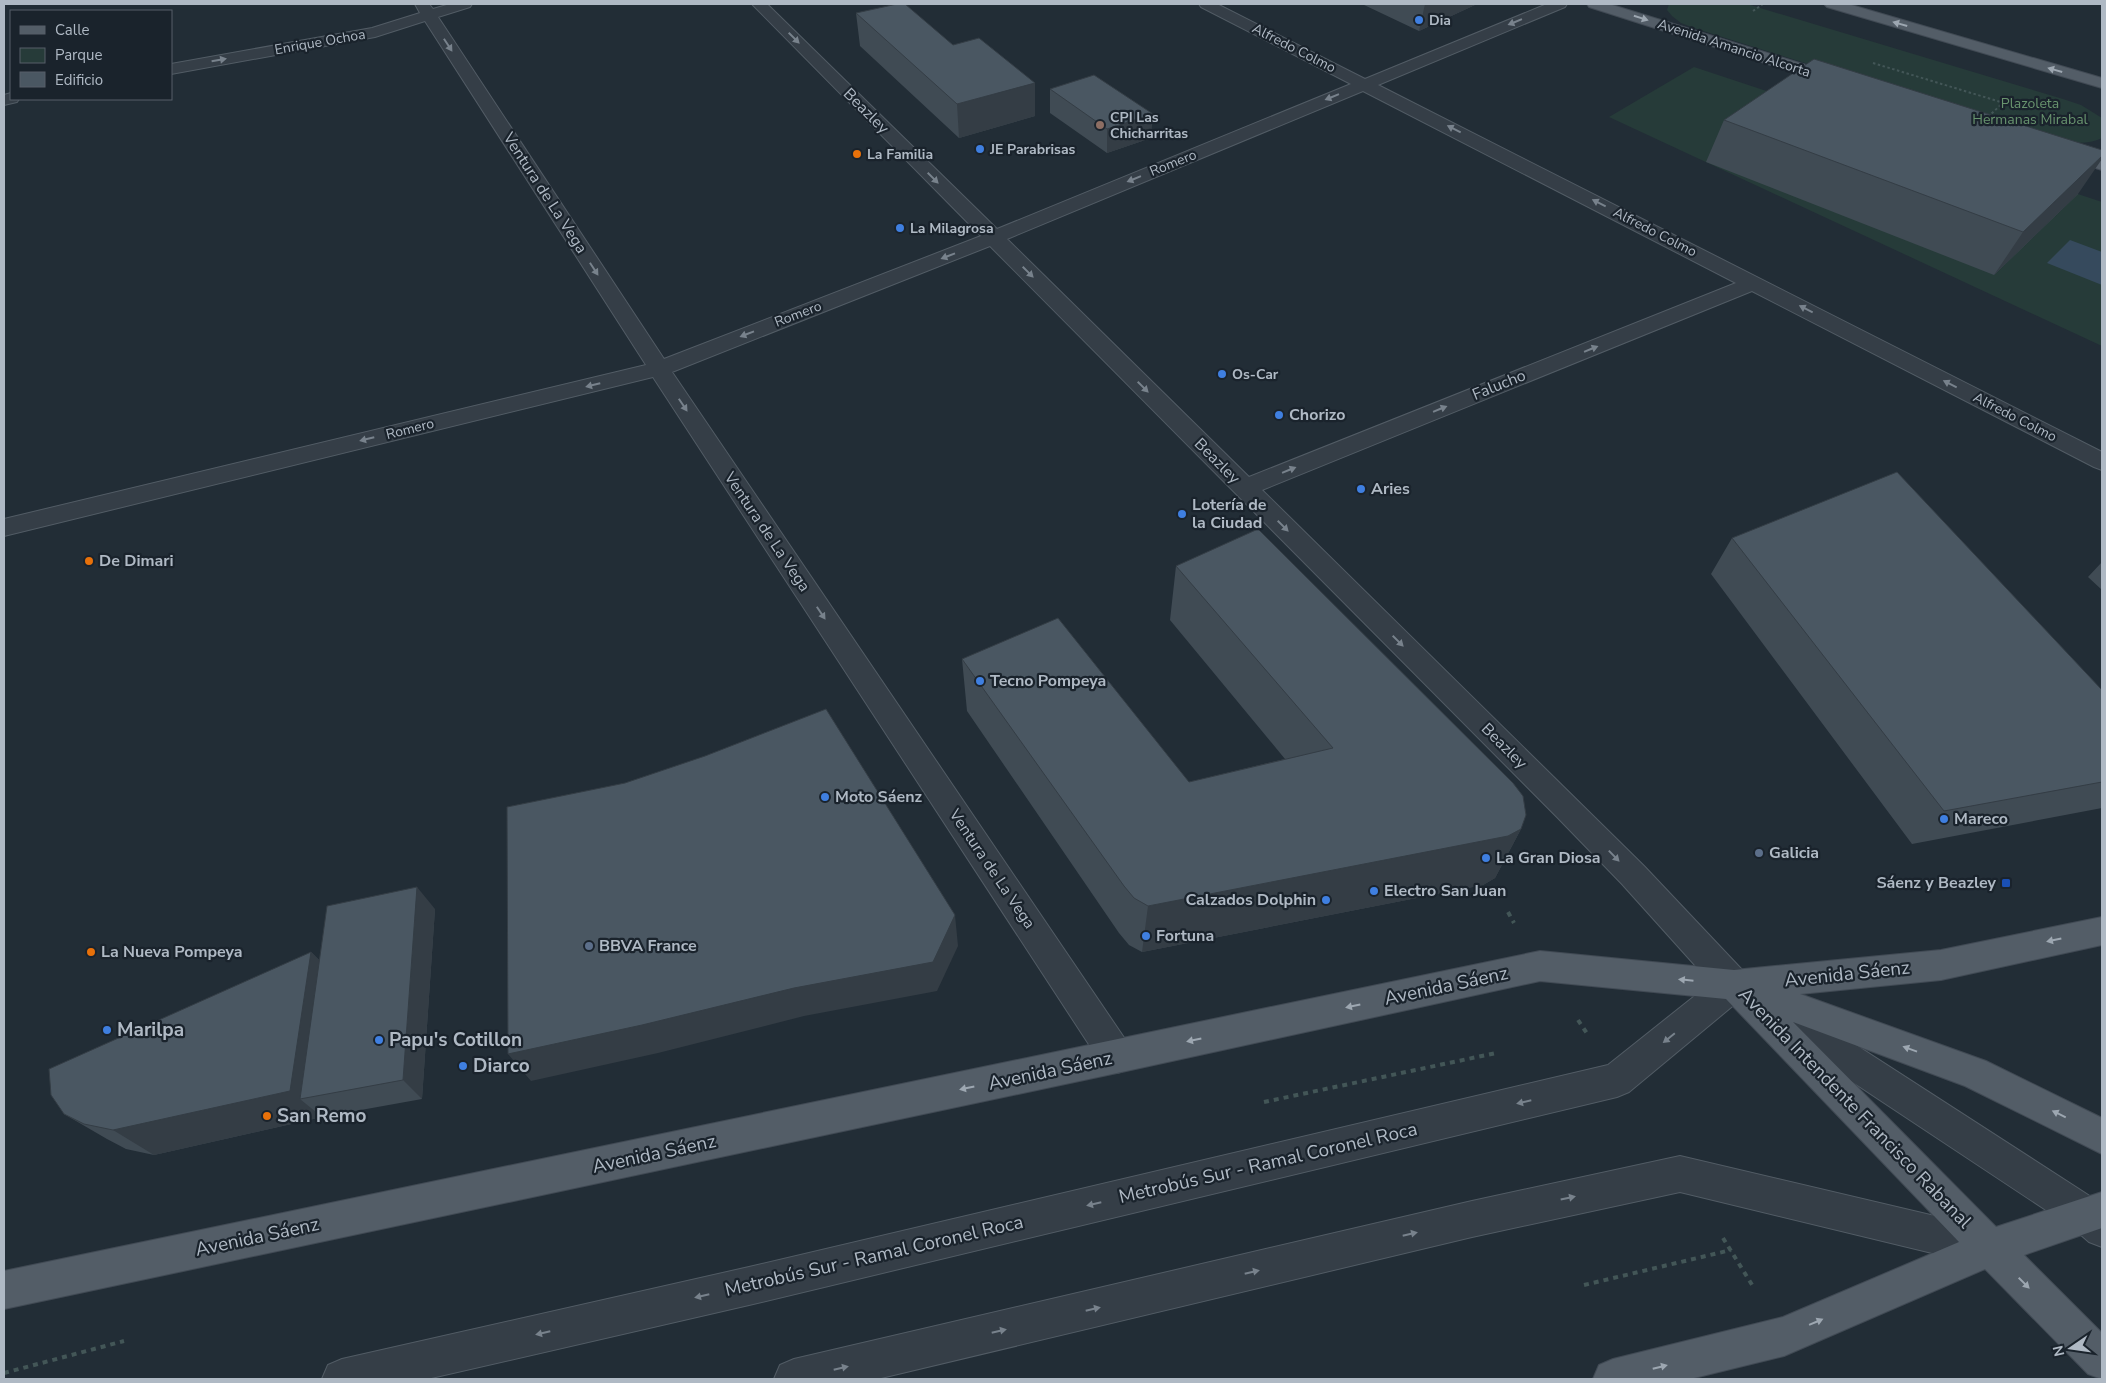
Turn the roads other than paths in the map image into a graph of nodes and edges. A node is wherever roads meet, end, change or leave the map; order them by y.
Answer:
1 (465, 4) edge
2 (759, 4) edge
3 (1206, 4) edge
4 (1560, 4) edge
5 (1594, 4) edge
6 (1832, 4) edge
7 (425, 10) edge
8 (172, 69) edge
9 (2102, 83) edge
10 (1365, 84) junction
11 (1850, 85) edge
12 (2045, 146) edge
13 (2102, 164) edge
14 (993, 238) junction
15 (1754, 283) junction
16 (659, 369) junction
17 (2102, 462) edge
18 (1244, 488) junction
19 (4, 528) edge
20 (2102, 931) edge
21 (1734, 985) junction
22 (1117, 1057) junction
23 (2102, 1136) edge
24 (2097, 1218) edge
25 (1990, 1248) junction
26 (4, 1290) edge
27 (2102, 1360) edge
28 (342, 1379) edge
29 (794, 1379) edge
30 (1612, 1379) edge

1 - 7 street, Enrique Ochoa
2 -> 14 street, Beazley
3 - 10 street, Alfredo Colmo
4 -> 10 street, Romero
5 -> 11 main road, Avenida Amancio Alcorta
9 -> 6 main road
8 -> 7 street, Enrique Ochoa
7 -> 16 street, Ventura de La Vega
10 -> 14 street, Romero
15 -> 10 street, Alfredo Colmo
12 - 13 main road
14 -> 16 street, Romero
14 -> 18 street, Beazley
17 -> 15 street, Alfredo Colmo
18 -> 15 street, Falucho
16 -> 19 street, Romero
16 -> 22 street, Ventura de La Vega
18 -> 21 street, Beazley
20 -> 21 main road, Avenida Sáenz
21 -> 22 main road, Avenida Sáenz
23 -> 21 main road, Avenida Intendente Francisco Rabanal
21 - 24 street
21 - 25 main road, Avenida Intendente Francisco Rabanal
21 -> 28 street, Metrobús Sur - Ramal Coronel Roca
22 -> 26 main road, Avenida Sáenz
24 - 25 main road
25 -> 27 main road, Avenida Intendente Francisco Rabanal
29 -> 25 street
30 -> 25 main road

